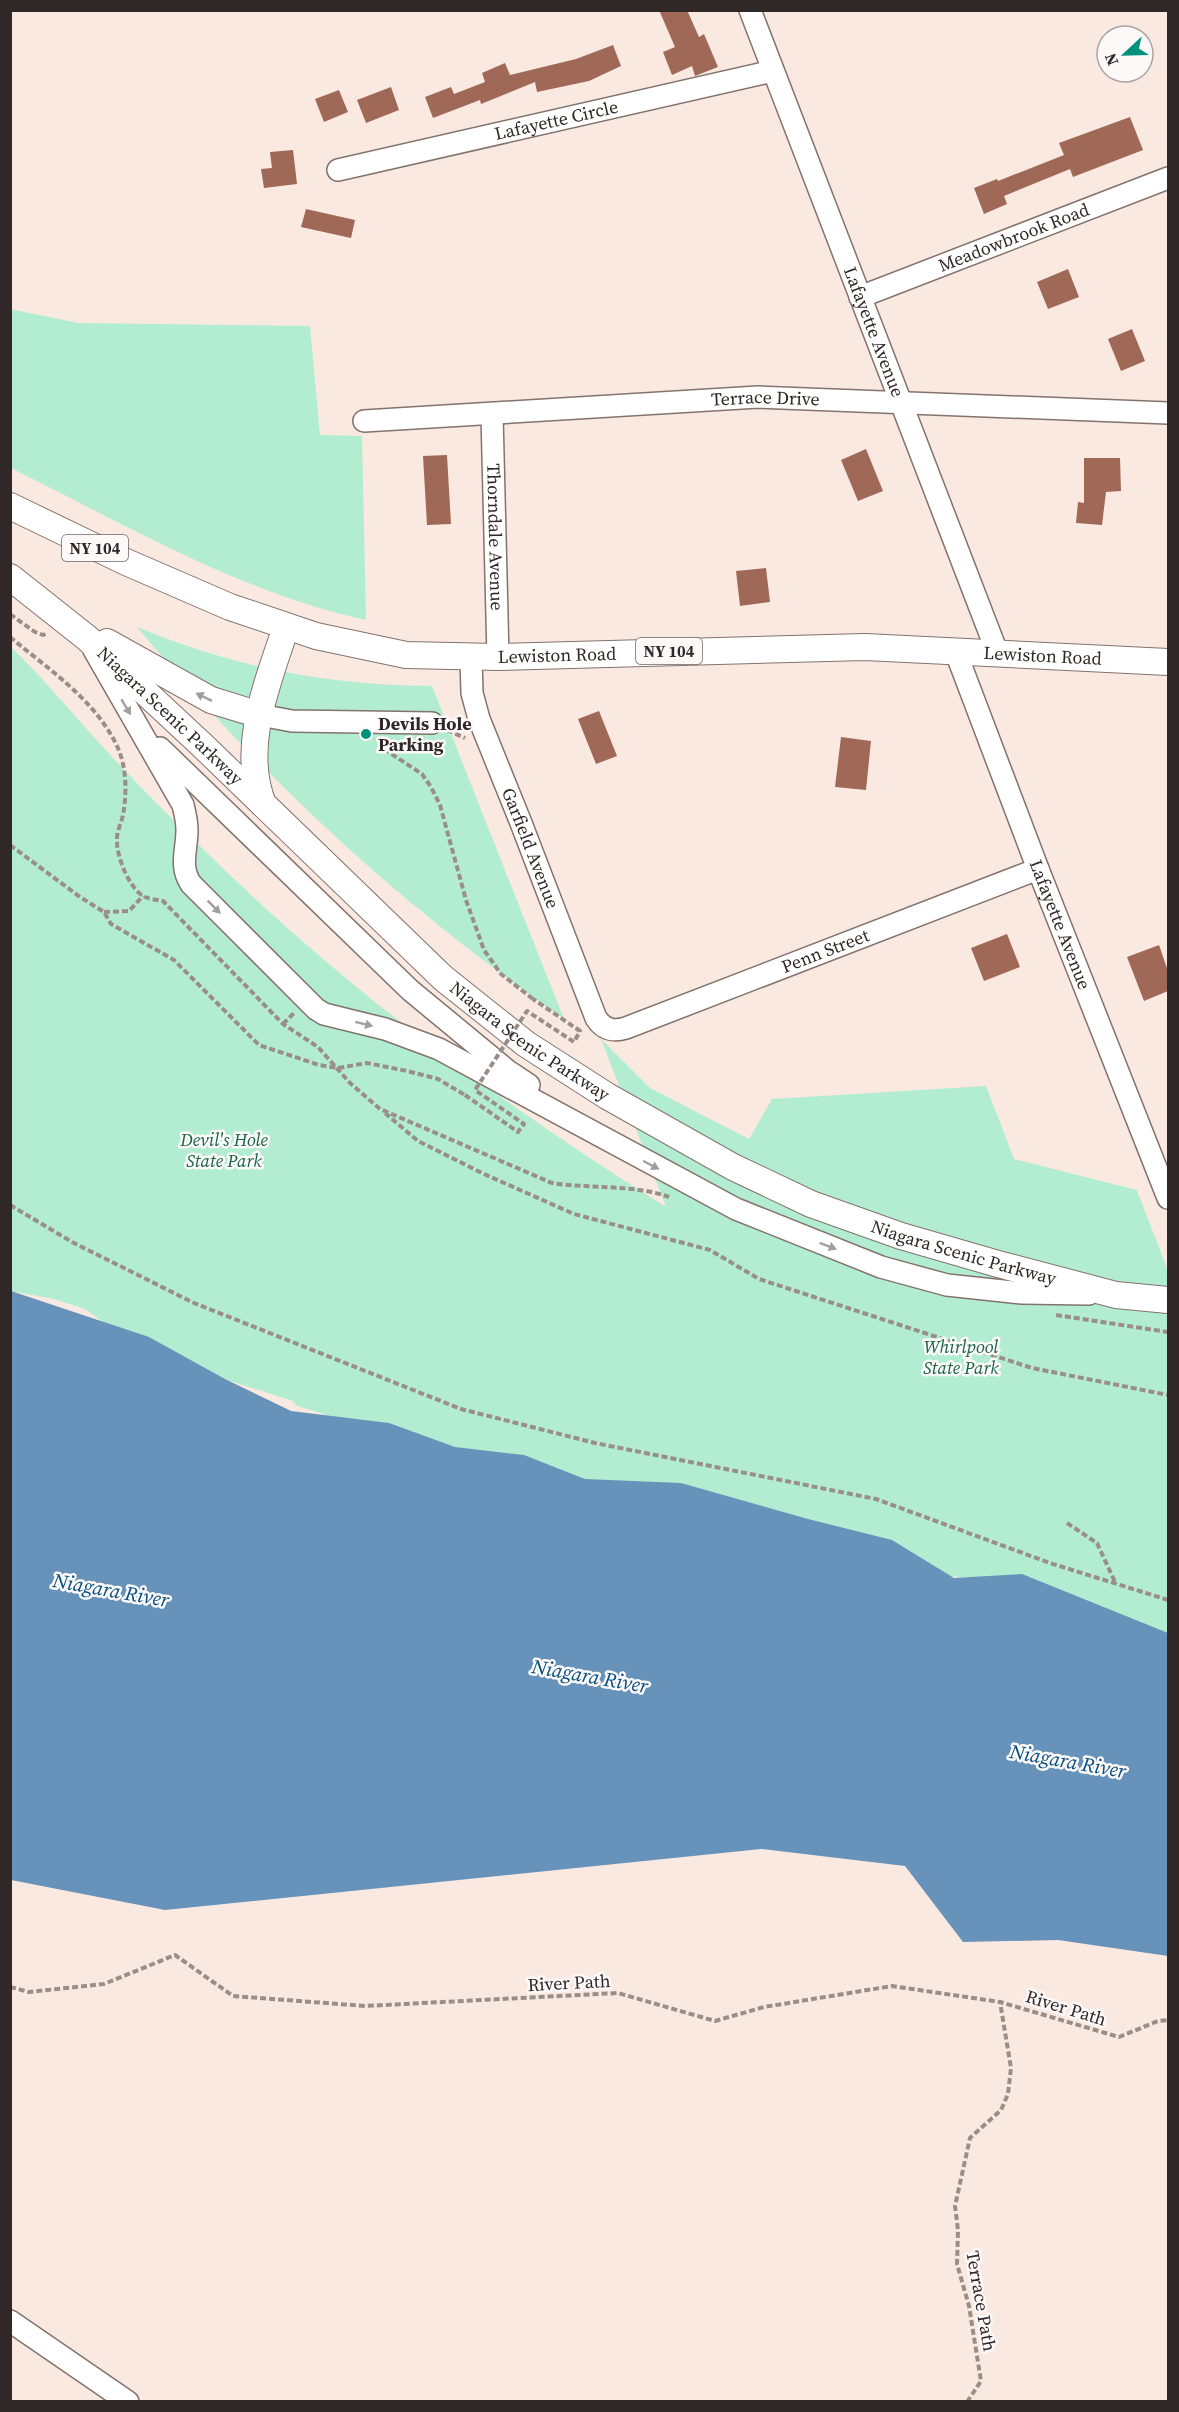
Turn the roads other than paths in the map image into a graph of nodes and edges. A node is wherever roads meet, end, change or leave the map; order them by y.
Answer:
1 (750, 10) edge
2 (773, 71) junction
3 (338, 170) dead end
4 (1168, 178) edge
5 (860, 297) junction
6 (901, 402) junction
7 (1168, 413) edge
8 (492, 415) junction
9 (364, 421) dead end
10 (10, 506) edge
11 (10, 578) edge
12 (61, 616) junction
13 (286, 627) junction
14 (87, 638) junction
15 (955, 650) junction
16 (997, 652) junction
17 (471, 657) junction
18 (498, 657) junction
19 (1168, 662) edge
20 (260, 715) junction
21 (432, 723) road end
22 (140, 729) junction
23 (264, 806) junction
24 (1038, 869) junction
25 (611, 1029) joint
26 (623, 1150) junction
27 (1168, 1198) edge
28 (1116, 1295) junction
29 (1168, 1300) edge
30 (10, 2321) edge
31 (128, 2402) edge

1 - 2 street, Lafayette Avenue
2 - 3 street, Lafayette Circle
2 - 5 street, Lafayette Avenue
4 - 5 street, Meadowbrook Road
5 - 6 street, Lafayette Avenue
6 - 7 street, Terrace Drive
6 - 8 street, Terrace Drive
6 - 16 street, Lafayette Avenue
8 - 9 street, Terrace Drive
8 - 18 street, Thorndale Avenue
10 - 13 main road, Lewiston Road / NY 104
11 - 12 main road, Niagara Scenic Parkway
12 - 14 main road, Niagara Scenic Parkway
20 -> 12 main road
13 - 17 main road, Lewiston Road / NY 104
13 - 20 main road
14 -> 22 street
14 - 23 main road, Niagara Scenic Parkway
15 - 16 main road, Lewiston Road / NY 104
15 - 18 main road, Lewiston Road / NY 104
15 - 24 street, Lafayette Avenue
16 - 19 main road, Lewiston Road / NY 104
17 - 18 main road, Lewiston Road / NY 104
17 - 25 street, Garfield Avenue
20 - 21 street
20 - 23 main road
22 - 26 street
22 -> 26 street
23 - 28 main road, Niagara Scenic Parkway
24 - 25 street, Penn Street
24 - 27 street, Lafayette Avenue
26 -> 28 street
28 - 29 main road, Niagara Scenic Parkway
30 - 31 street

